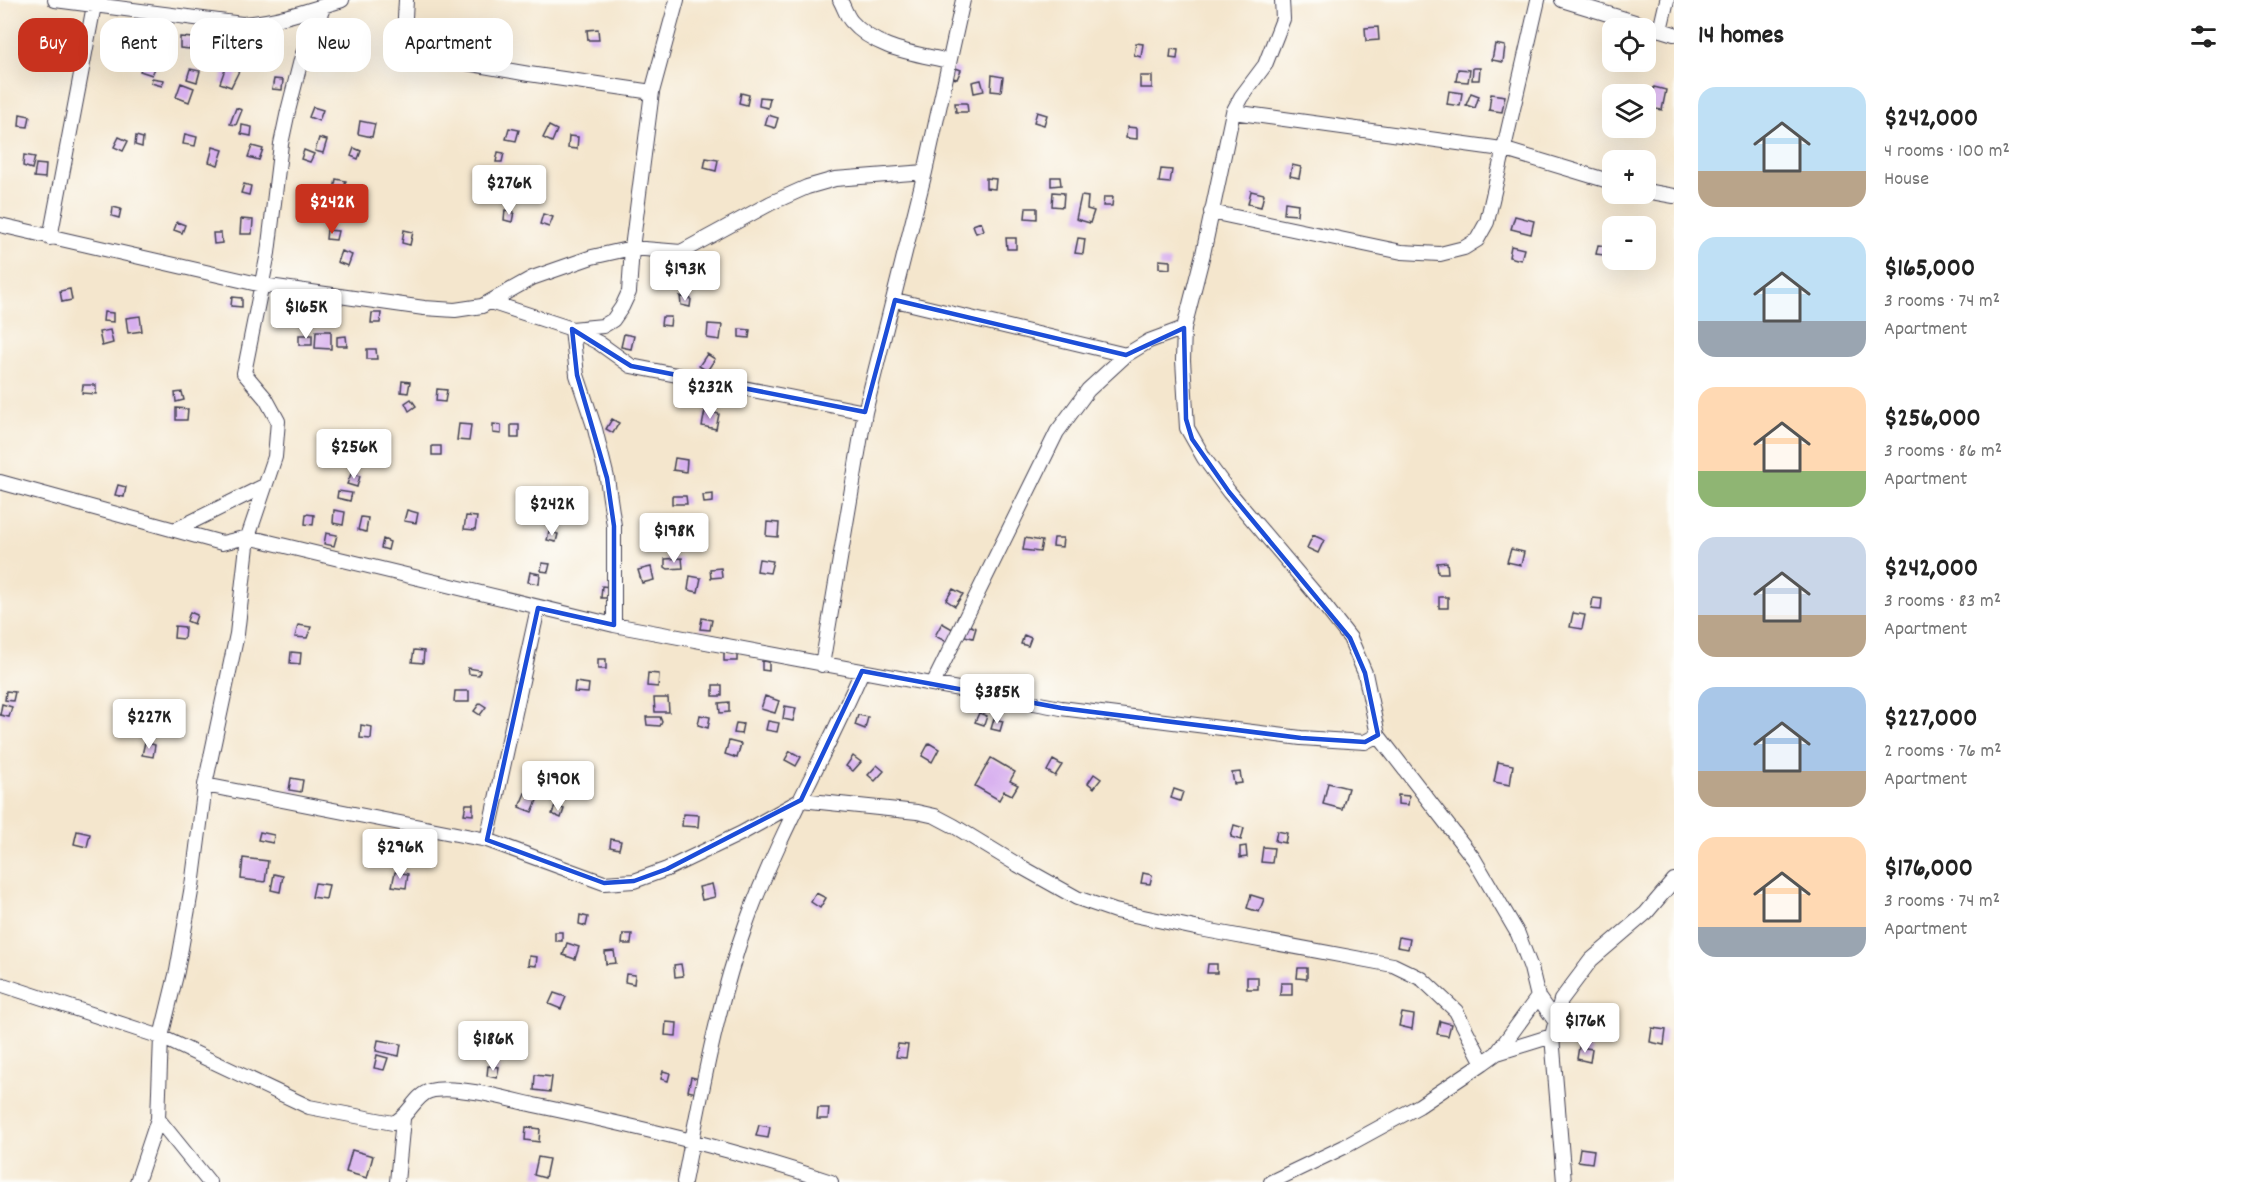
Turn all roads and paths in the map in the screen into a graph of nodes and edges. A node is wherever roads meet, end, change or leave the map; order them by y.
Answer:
1 (55, 0) edge
2 (342, 0) edge
3 (406, 0) edge
4 (677, 0) edge
5 (840, 0) edge
6 (963, 0) edge
7 (1282, 0) edge
8 (1538, 0) edge
9 (1562, 0) edge
10 (1667, 0) edge
11 (94, 3) edge
12 (324, 6) junction
13 (1660, 30) junction
14 (1674, 34) edge
15 (948, 61) junction
16 (651, 92) junction
17 (1233, 112) junction
18 (1502, 149) junction
19 (925, 172) junction
20 (1602, 179) edge
21 (1656, 193) edge
22 (1674, 196) edge
23 (1211, 212) junction
24 (0, 225) edge
25 (50, 238) junction
26 (632, 248) junction
27 (262, 285) junction
28 (895, 300) junction
29 (490, 302) junction
30 (1184, 328) junction
31 (572, 329) junction
32 (1126, 355) junction
33 (865, 412) junction
34 (0, 482) edge
35 (264, 486) junction
36 (175, 530) junction
37 (248, 537) junction
38 (538, 608) junction
39 (614, 625) junction
40 (822, 665) junction
41 (862, 671) junction
42 (933, 684) junction
43 (1378, 735) junction
44 (205, 785) junction
45 (801, 800) junction
46 (487, 840) junction
47 (1674, 880) edge
48 (0, 984) edge
49 (1538, 997) junction
50 (1555, 1022) junction
51 (1552, 1036) junction
52 (161, 1037) junction
53 (1497, 1053) junction
54 (1483, 1063) junction
55 (158, 1119) junction
56 (403, 1119) junction
57 (692, 1141) junction
58 (136, 1182) edge
59 (209, 1182) edge
60 (397, 1182) edge
61 (684, 1182) edge
62 (831, 1182) edge
63 (1271, 1182) edge
64 (1564, 1182) edge

1 - 11 street
2 - 12 street
3 - 16 street
4 - 16 street
5 - 15 street
6 - 15 street
7 - 17 street
8 - 18 street
9 - 13 street
10 - 13 street
11 - 12 street
11 - 25 street
12 - 27 street
13 - 14 street
15 - 19 street
16 - 26 street
17 - 18 street
17 - 23 street
18 - 20 street
18 - 23 street
19 - 26 street
19 - 28 street
21 - 22 street
23 - 30 street
24 - 25 street
25 - 27 street
26 - 29 street
26 - 31 street
27 - 29 street
27 - 35 street
28 - 32 street
28 - 33 street
29 - 31 street
30 - 32 street
30 - 43 street
31 - 33 street
31 - 39 street
32 - 42 street
33 - 40 street
34 - 36 street
35 - 36 street
35 - 37 street
36 - 37 street
37 - 38 street
37 - 44 street
38 - 39 street
38 - 46 street
39 - 40 street
40 - 41 street
41 - 42 street
41 - 45 street
42 - 43 street
43 - 49 street
44 - 46 street
44 - 52 street
45 - 46 street
45 - 54 street
45 - 57 street
47 - 50 street
48 - 52 street
49 - 50 street
49 - 53 street
50 - 51 street
51 - 53 street
51 - 64 street
52 - 55 street
52 - 56 street
53 - 54 street
54 - 63 street
55 - 58 street
55 - 59 street
56 - 57 street
56 - 60 street
57 - 61 street
57 - 62 street

